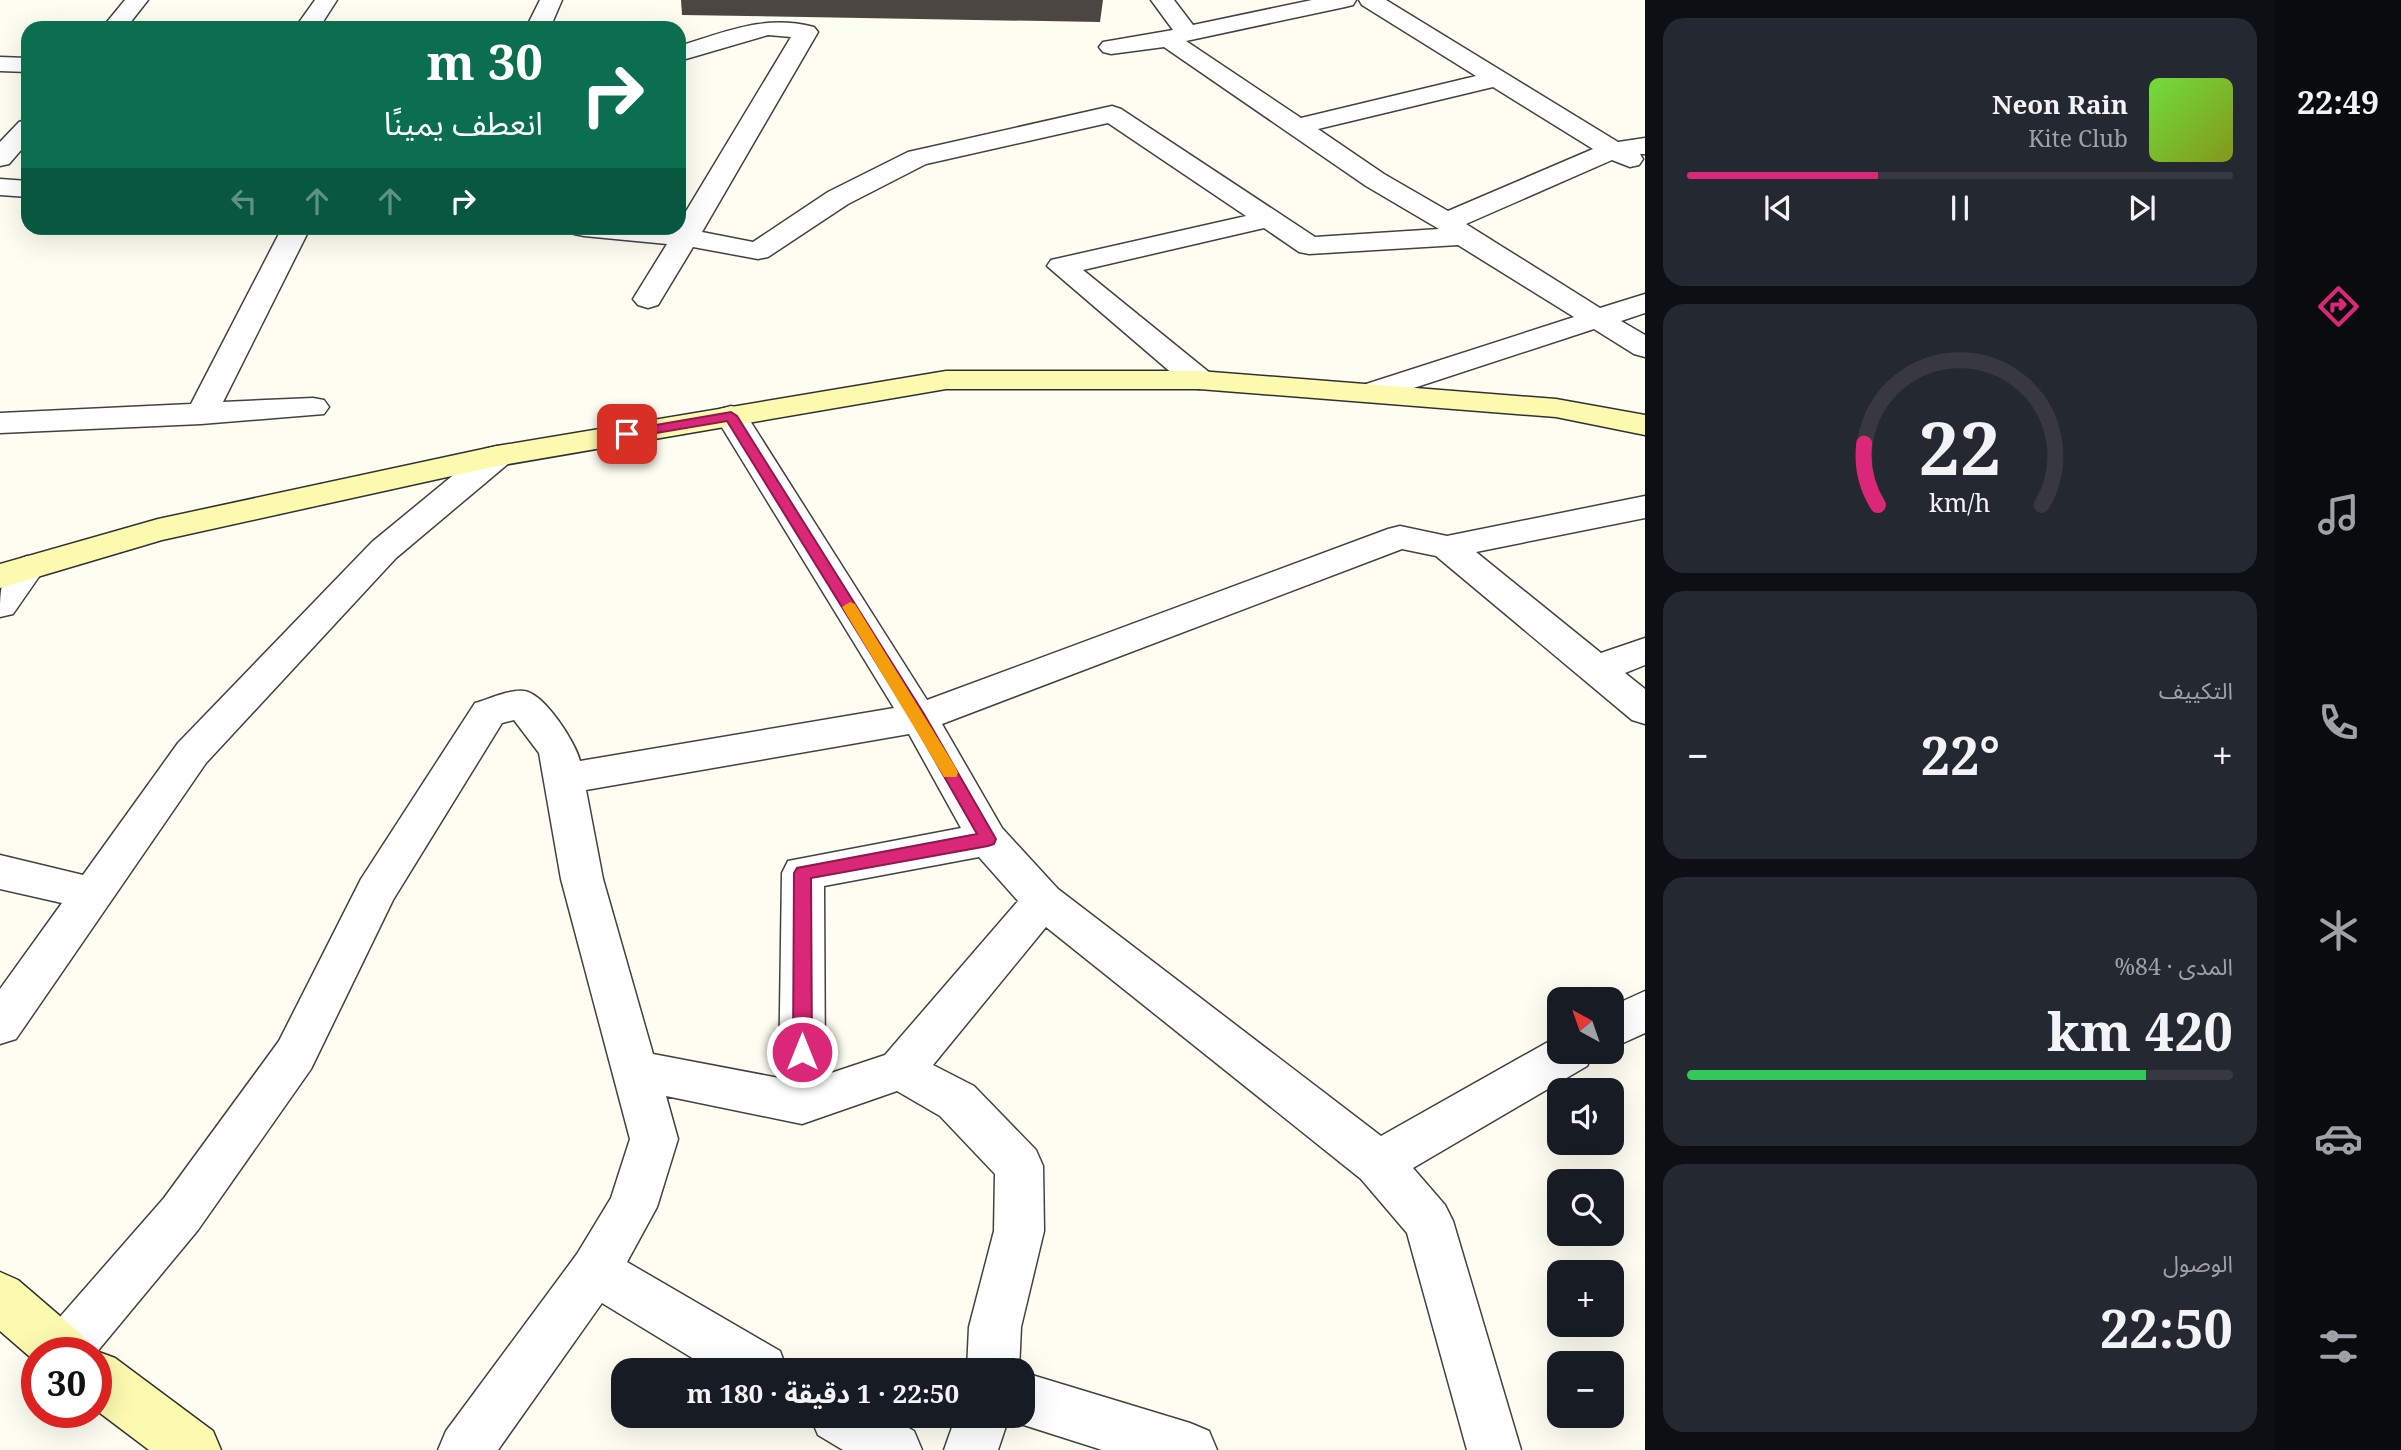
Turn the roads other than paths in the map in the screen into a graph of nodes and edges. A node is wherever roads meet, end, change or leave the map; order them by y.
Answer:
1 (137, 0) edge
2 (327, 0) edge
3 (551, 0) edge
4 (1162, 0) edge
5 (1345, 0) edge
6 (1370, 0) edge
7 (120, 21) edge
8 (312, 21) edge
9 (541, 21) edge
10 (1177, 36) junction
11 (1111, 47) dead end
12 (686, 52) edge
13 (0, 64) edge
14 (21, 65) edge
15 (1499, 78) junction
16 (1296, 127) junction
17 (21, 135) edge
18 (1645, 146) edge
19 (1613, 149) junction
20 (0, 158) edge
21 (1645, 168) edge
22 (0, 187) edge
23 (21, 188) edge
24 (1268, 219) junction
25 (1455, 229) junction
26 (292, 235) edge
27 (663, 235) edge
28 (686, 237) junction
29 (649, 299) dead end
30 (1645, 303) edge
31 (1600, 318) junction
32 (1645, 348) edge
33 (1199, 380) junction
34 (1374, 391) junction
35 (313, 407) dead end
36 (201, 414) junction
37 (731, 416) junction
38 (0, 423) edge
39 (1645, 425) edge
40 (497, 456) junction
41 (1645, 507) edge
42 (1447, 547) junction
43 (14, 572) edge
44 (0, 604) edge
45 (1645, 651) edge
46 (1597, 669) junction
47 (1645, 710) edge
48 (919, 718) junction
49 (564, 779) junction
50 (988, 839) junction
51 (0, 872) edge
52 (93, 894) junction
53 (1043, 901) junction
54 (1645, 1010) edge
55 (1624, 1022) edge
56 (0, 1025) edge
57 (1551, 1064) edge
58 (634, 1070) junction
59 (901, 1070) junction
60 (802, 1103) junction
61 (1378, 1163) junction
62 (595, 1271) junction
63 (0, 1297) edge
64 (47, 1337) edge
65 (77, 1337) edge
66 (741, 1358) edge
67 (994, 1358) edge
68 (112, 1389) edge
69 (1035, 1403) edge
70 (857, 1428) edge
71 (979, 1428) edge
72 (194, 1450) edge
73 (465, 1450) edge
74 (895, 1450) edge
75 (971, 1450) edge
76 (1190, 1450) edge
77 (1494, 1450) edge

1 - 7 street
2 - 8 street
3 - 9 street
4 - 10 street
5 - 10 street
6 - 15 street
10 - 11 street
10 - 16 street
12 - 28 street
13 - 14 street
15 - 16 street
15 - 19 street
16 - 25 street
17 - 20 street
18 - 19 street
19 - 21 street
19 - 25 street
22 - 23 street
24 - 25 street
24 - 28 street
24 - 33 street
25 - 31 street
26 - 36 street
27 - 28 street
28 - 29 street
30 - 31 street
31 - 32 street
31 - 34 street
33 - 34 street
33 - 37 street
34 - 39 street
35 - 36 street
36 - 38 street
37 - 40 street
37 - 48 street
40 - 43 street
40 - 52 street
41 - 42 street
42 - 46 street
42 - 48 street
43 - 44 street
45 - 46 street
46 - 47 street
48 - 49 street
48 - 50 street
49 - 58 street
49 - 65 street
50 - 53 street
50 - 60 street
51 - 52 street
52 - 56 street
53 - 59 street
53 - 61 street
54 - 55 street
57 - 61 street
58 - 60 street
58 - 62 street
59 - 60 street
59 - 67 street
61 - 77 street
62 - 66 street
62 - 73 street
63 - 64 street
68 - 72 street
69 - 76 street
70 - 74 street
71 - 75 street

